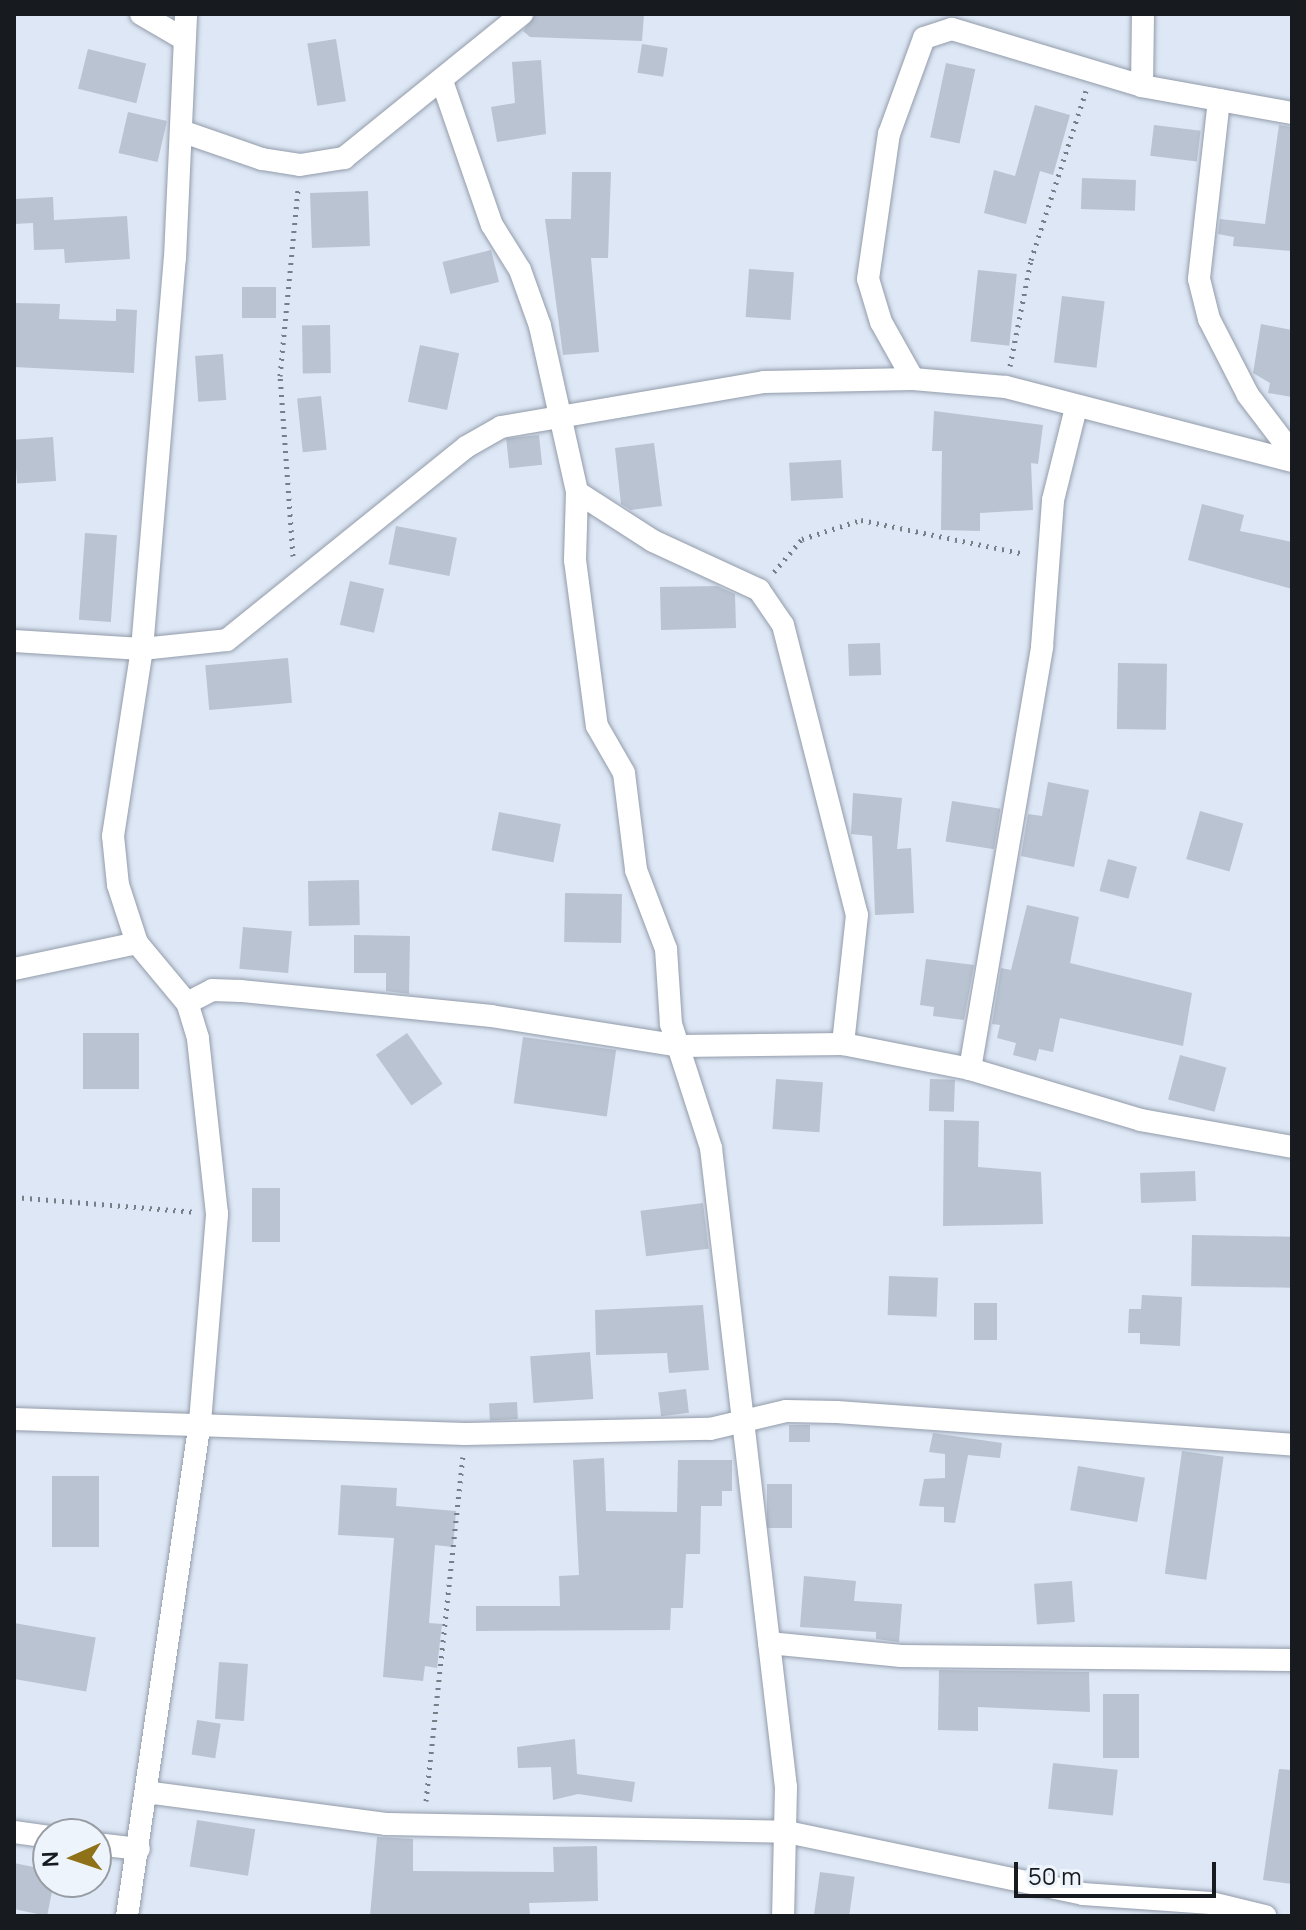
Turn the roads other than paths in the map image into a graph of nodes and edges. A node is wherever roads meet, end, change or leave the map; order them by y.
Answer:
1 (141, 14) edge
2 (186, 14) edge
3 (522, 14) edge
4 (1143, 14) edge
5 (184, 39) junction
6 (442, 81) junction
7 (1142, 86) junction
8 (1219, 100) junction
9 (1292, 113) edge
10 (181, 131) junction
11 (913, 379) junction
12 (1076, 408) junction
13 (565, 418) junction
14 (1292, 453) edge
15 (1292, 461) edge
16 (577, 492) junction
17 (14, 641) edge
18 (142, 649) junction
19 (137, 943) junction
20 (14, 969) edge
21 (187, 1003) junction
22 (843, 1044) junction
23 (680, 1046) junction
24 (970, 1069) junction
25 (1292, 1147) edge
26 (14, 1419) edge
27 (200, 1422) junction
28 (742, 1426) junction
29 (1292, 1445) edge
30 (769, 1643) junction
31 (1292, 1660) edge
32 (146, 1792) junction
33 (787, 1832) junction
34 (112, 1846) edge
35 (139, 1849) junction
36 (127, 1916) edge
37 (783, 1916) edge
38 (1265, 1916) edge

1 - 5 street
2 - 5 street
3 - 6 street
4 - 7 street
5 - 10 street
6 - 10 street
6 - 13 street
7 - 8 street
7 - 11 street
8 - 9 street
8 - 14 street
10 - 18 street
11 - 12 street
11 - 13 street
12 - 15 street
12 - 24 street
13 - 16 street
13 - 18 street
16 - 22 street
16 - 23 street
17 - 18 street
18 - 19 street
19 - 20 street
19 - 21 street
21 - 23 street
21 - 27 street
22 - 23 street
22 - 24 street
23 - 28 street
24 - 25 street
26 - 27 street
27 - 28 street
27 - 32 street
28 - 29 street
28 - 30 street
30 - 31 street
30 - 33 street
32 - 33 street
32 - 35 street
33 - 37 street
33 - 38 street
34 - 35 street
35 - 36 street

